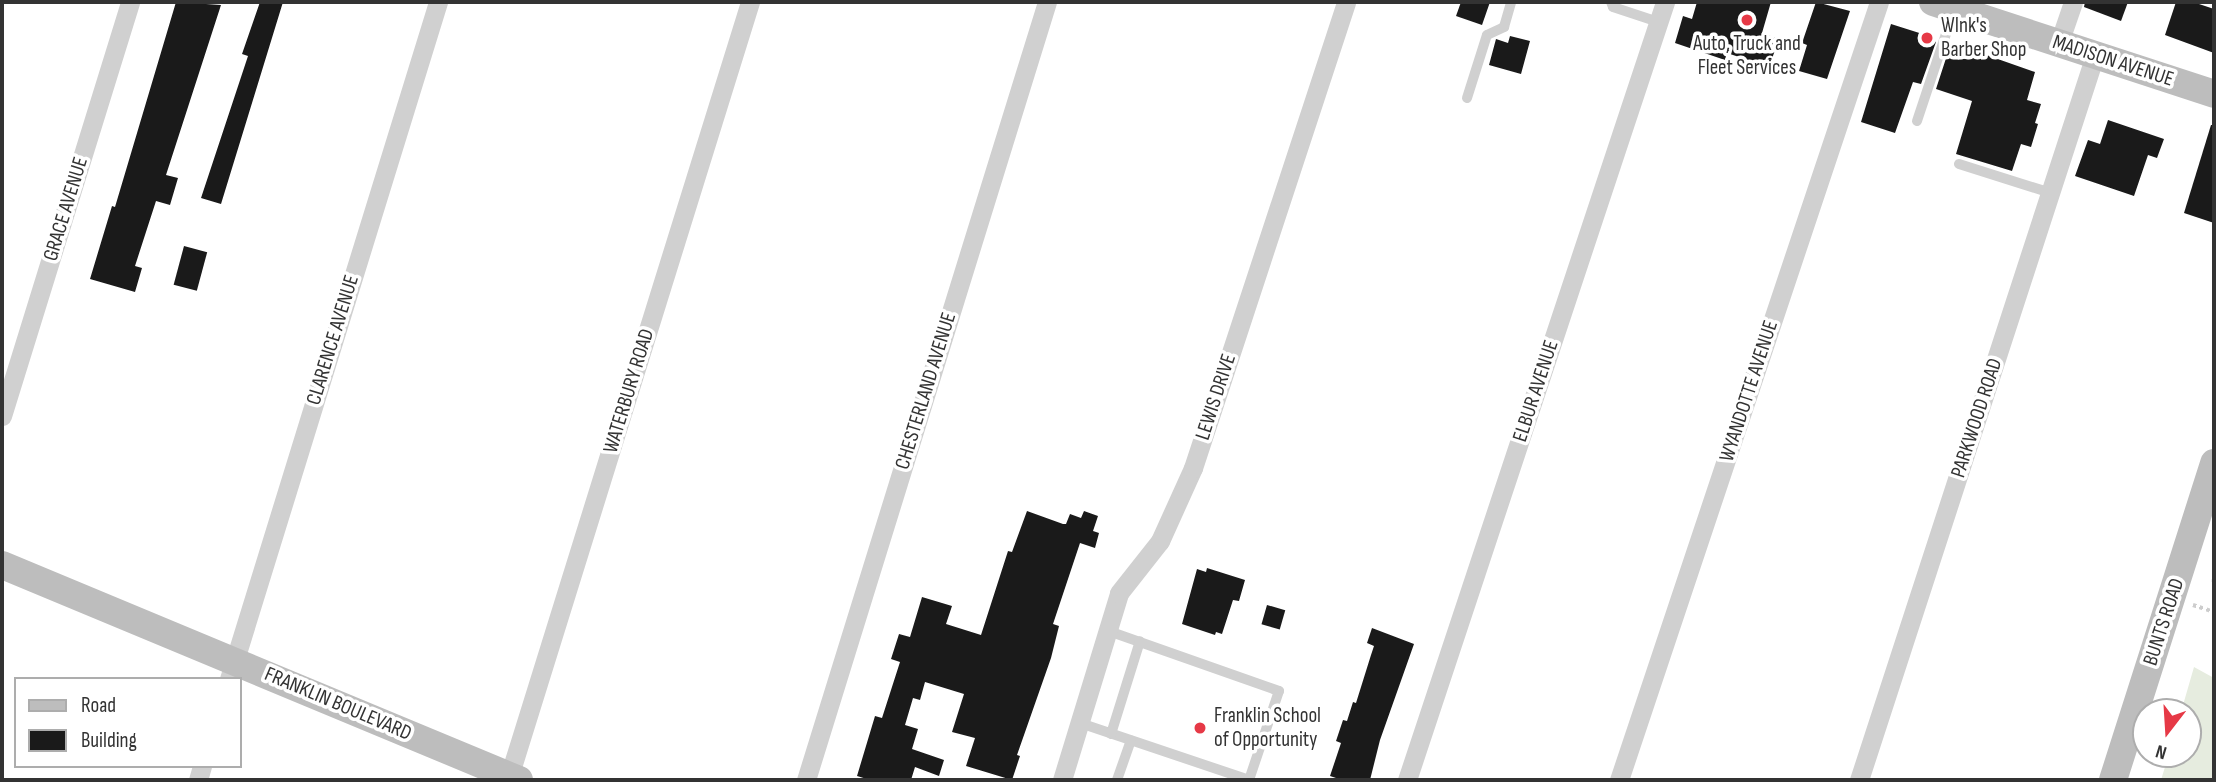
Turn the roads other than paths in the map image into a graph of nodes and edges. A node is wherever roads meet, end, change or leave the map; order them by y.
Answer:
1 (130, 2) edge
2 (438, 2) edge
3 (750, 2) edge
4 (1047, 2) edge
5 (1346, 2) edge
6 (1511, 2) edge
7 (1611, 2) edge
8 (1665, 2) edge
9 (1879, 2) edge
10 (2073, 2) edge
11 (1943, 5) edge
12 (1658, 22) junction
13 (2059, 43) junction
14 (2095, 55) junction
15 (2214, 94) edge
16 (1466, 98) dead end
17 (1917, 121) dead end
18 (1959, 164) dead end
19 (2051, 193) junction
20 (2, 416) edge
21 (2214, 463) edge
22 (2, 565) edge
23 (1108, 631) junction
24 (1140, 641) junction
25 (232, 670) edge
26 (1080, 723) junction
27 (1111, 734) junction
28 (1130, 740) junction
29 (512, 779) edge
30 (806, 780) edge
31 (1062, 780) edge
32 (1117, 780) edge
33 (1249, 780) edge
34 (1407, 780) edge
35 (1619, 780) edge
36 (1859, 780) edge
37 (2113, 780) edge

1 - 20 street, GRACE AVENUE
2 - 25 street, CLARENCE AVENUE
3 - 29 street, WATERBURY ROAD
4 - 30 street, CHESTERLAND AVENUE
5 - 23 street, LEWIS DRIVE
6 - 16 lane
7 - 12 lane
8 - 12 street, ELBUR AVENUE
9 - 35 street, WYANDOTTE AVENUE
10 - 13 street
11 - 13 street, MADISON AVENUE
11 - 17 lane
12 - 34 street, ELBUR AVENUE
13 - 14 street, MADISON AVENUE
14 - 15 street, MADISON AVENUE
14 - 19 street, PARKWOOD ROAD
18 - 19 lane
19 - 36 street, PARKWOOD ROAD
21 - 37 street, BUNTS ROAD
22 - 25 street, FRANKLIN BOULEVARD
23 - 24 lane
23 - 26 street, LEWIS DRIVE
24 - 27 lane
24 - 33 lane
25 - 29 street, FRANKLIN BOULEVARD
26 - 27 lane
26 - 31 street, LEWIS DRIVE
27 - 28 lane
28 - 32 lane
28 - 33 lane

